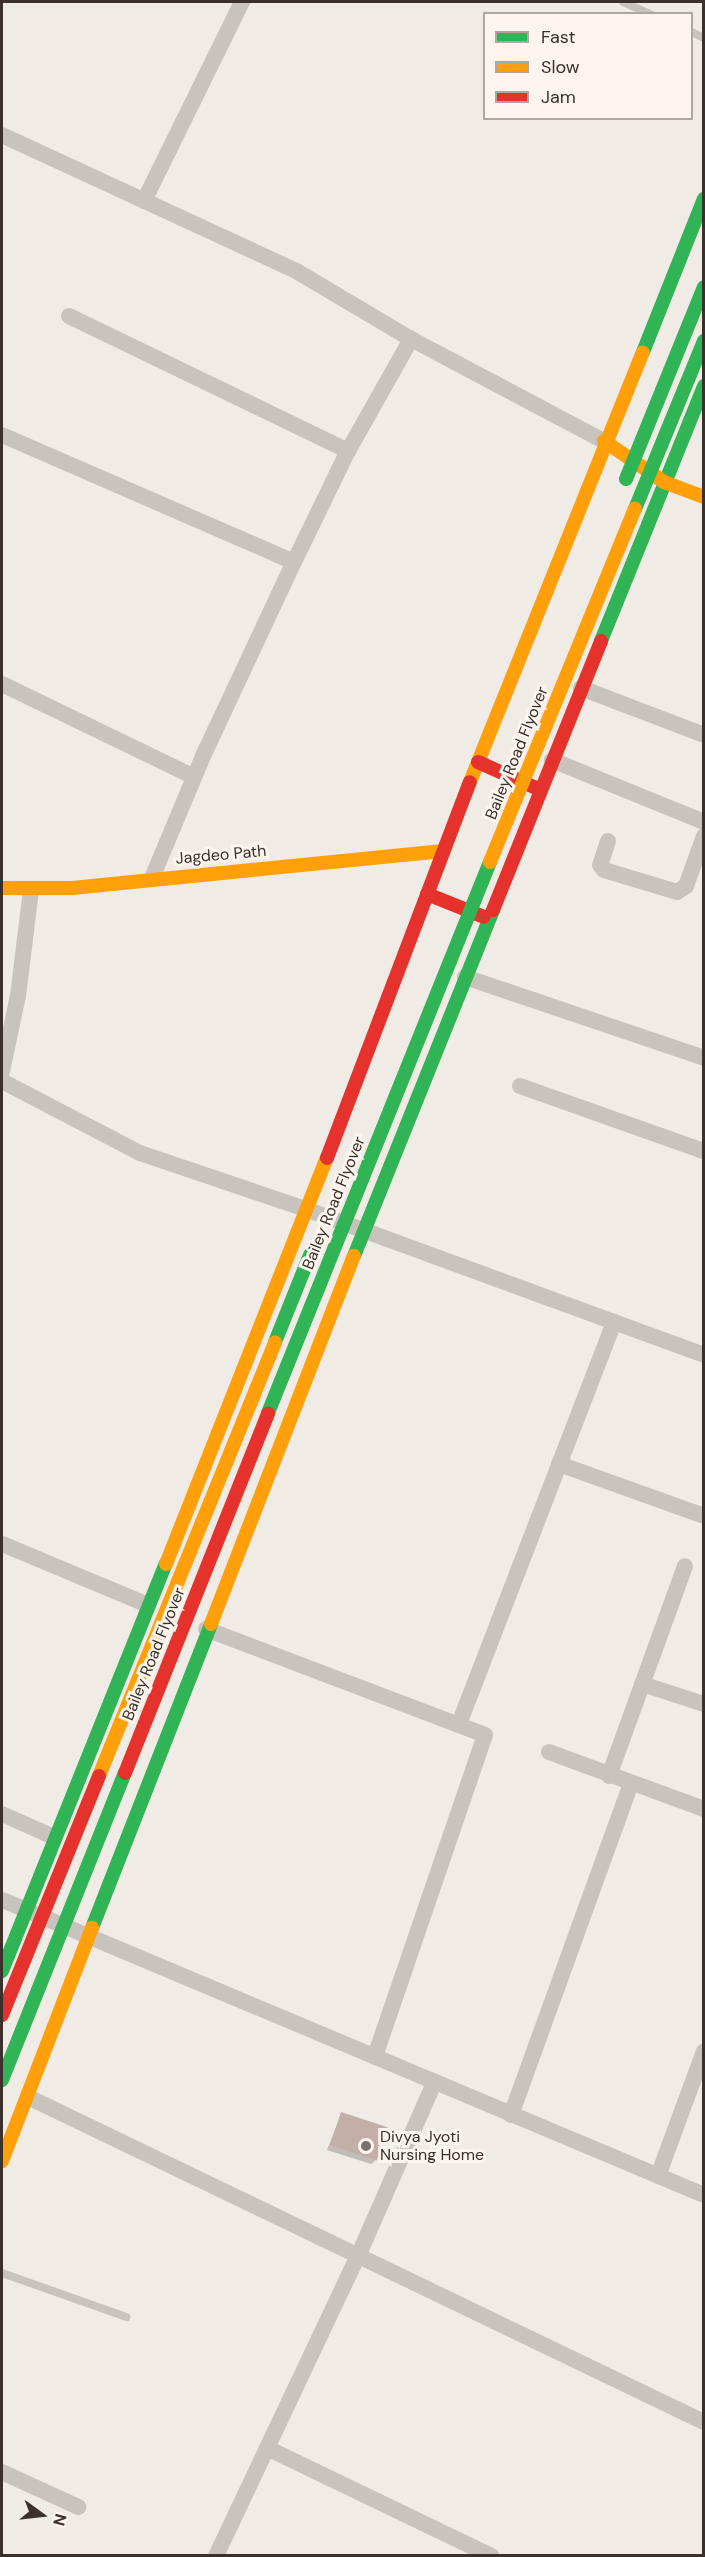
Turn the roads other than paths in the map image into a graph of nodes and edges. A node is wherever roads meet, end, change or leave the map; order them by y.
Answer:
1 (242, 2) edge
2 (623, 2) edge
3 (646, 12) edge
4 (2, 135) edge
5 (704, 199) edge
6 (144, 201) junction
7 (704, 287) edge
8 (69, 316) dead end
9 (411, 339) junction
10 (704, 341) edge
11 (704, 386) edge
12 (2, 435) edge
13 (604, 441) junction
14 (348, 451) junction
15 (664, 482) junction
16 (704, 497) edge
17 (618, 498) dead end
18 (294, 562) junction
19 (2, 684) edge
20 (581, 688) junction
21 (704, 735) edge
22 (552, 760) junction
23 (478, 762) junction
24 (510, 764) dead end
25 (194, 777) junction
26 (501, 786) dead end
27 (540, 790) junction
28 (704, 822) edge
29 (704, 836) edge
30 (608, 841) dead end
31 (443, 851) junction
32 (152, 878) junction
33 (460, 886) dead end
34 (2, 888) edge
35 (31, 890) junction
36 (427, 894) junction
37 (446, 919) dead end
38 (489, 919) junction
39 (465, 977) junction
40 (704, 1058) edge
41 (2, 1071) edge
42 (2, 1081) edge
43 (520, 1086) dead end
44 (704, 1152) edge
45 (329, 1207) dead end
46 (308, 1210) junction
47 (364, 1230) junction
48 (614, 1322) junction
49 (704, 1355) edge
50 (559, 1464) junction
51 (704, 1516) edge
52 (2, 1544) edge
53 (685, 1566) dead end
54 (147, 1605) junction
55 (206, 1629) junction
56 (642, 1684) junction
57 (704, 1704) edge
58 (459, 1724) junction
59 (549, 1752) dead end
60 (609, 1776) junction
61 (631, 1784) junction
62 (704, 1809) edge
63 (2, 1814) edge
64 (54, 1837) junction
65 (2, 1900) edge
66 (26, 1908) junction
67 (90, 1939) junction
68 (2, 1971) edge
69 (2, 2015) edge
70 (704, 2051) edge
71 (375, 2057) junction
72 (2, 2080) edge
73 (434, 2083) junction
74 (28, 2097) junction
75 (511, 2115) junction
76 (2, 2161) edge
77 (658, 2176) junction
78 (704, 2195) edge
79 (359, 2254) junction
80 (2, 2273) edge
81 (126, 2317) dead end
82 (704, 2422) edge
83 (267, 2448) junction
84 (2, 2472) edge
85 (78, 2507) dead end
86 (216, 2556) edge
87 (491, 2556) edge

1 - 6 street
2 - 3 lane
4 - 6 street
5 - 13 main road
6 - 9 street
7 - 17 main road, bridge
8 - 14 street
9 - 13 street
9 - 14 street
10 - 72 main road, Bailey Road Flyover, bridge
11 - 15 main road
12 - 18 street
13 - 15 main road
13 - 23 main road
14 - 18 street
15 - 16 main road
15 - 20 main road
18 - 25 street
19 - 25 street
20 - 21 street
20 - 22 main road
22 - 27 main road
22 - 28 street
23 - 27 main road
23 - 31 main road
24 - 26 main road, Bailey Road Flyover
25 - 32 street
27 - 38 main road
29 - 30 street
31 - 32 main road, Jagdeo Path
31 - 36 main road
32 - 35 main road, Jagdeo Path
33 - 37 main road
34 - 35 main road, Jagdeo Path
35 - 41 street
36 - 38 main road
36 - 46 main road
38 - 39 main road
39 - 40 street
39 - 47 main road
42 - 46 street
43 - 44 street
45 - 69 main road, Bailey Road Flyover, bridge
46 - 47 street
46 - 54 main road
47 - 48 street
47 - 55 main road
48 - 49 street
48 - 50 street
50 - 51 street
50 - 58 street
52 - 54 street
53 - 56 street
54 - 64 main road
55 - 58 street
55 - 67 main road
56 - 57 street
56 - 60 street
58 - 71 street
59 - 60 street
60 - 61 street
61 - 62 street
61 - 75 street
63 - 64 street
64 - 66 main road
65 - 66 street
66 - 67 street
66 - 68 main road
67 - 71 street
67 - 74 main road
70 - 77 street
71 - 73 street
73 - 75 street
73 - 79 street
74 - 76 main road
74 - 79 street
75 - 77 street
77 - 78 street
79 - 82 street
79 - 83 street
80 - 81 lane
83 - 86 street
83 - 87 street
84 - 85 street

